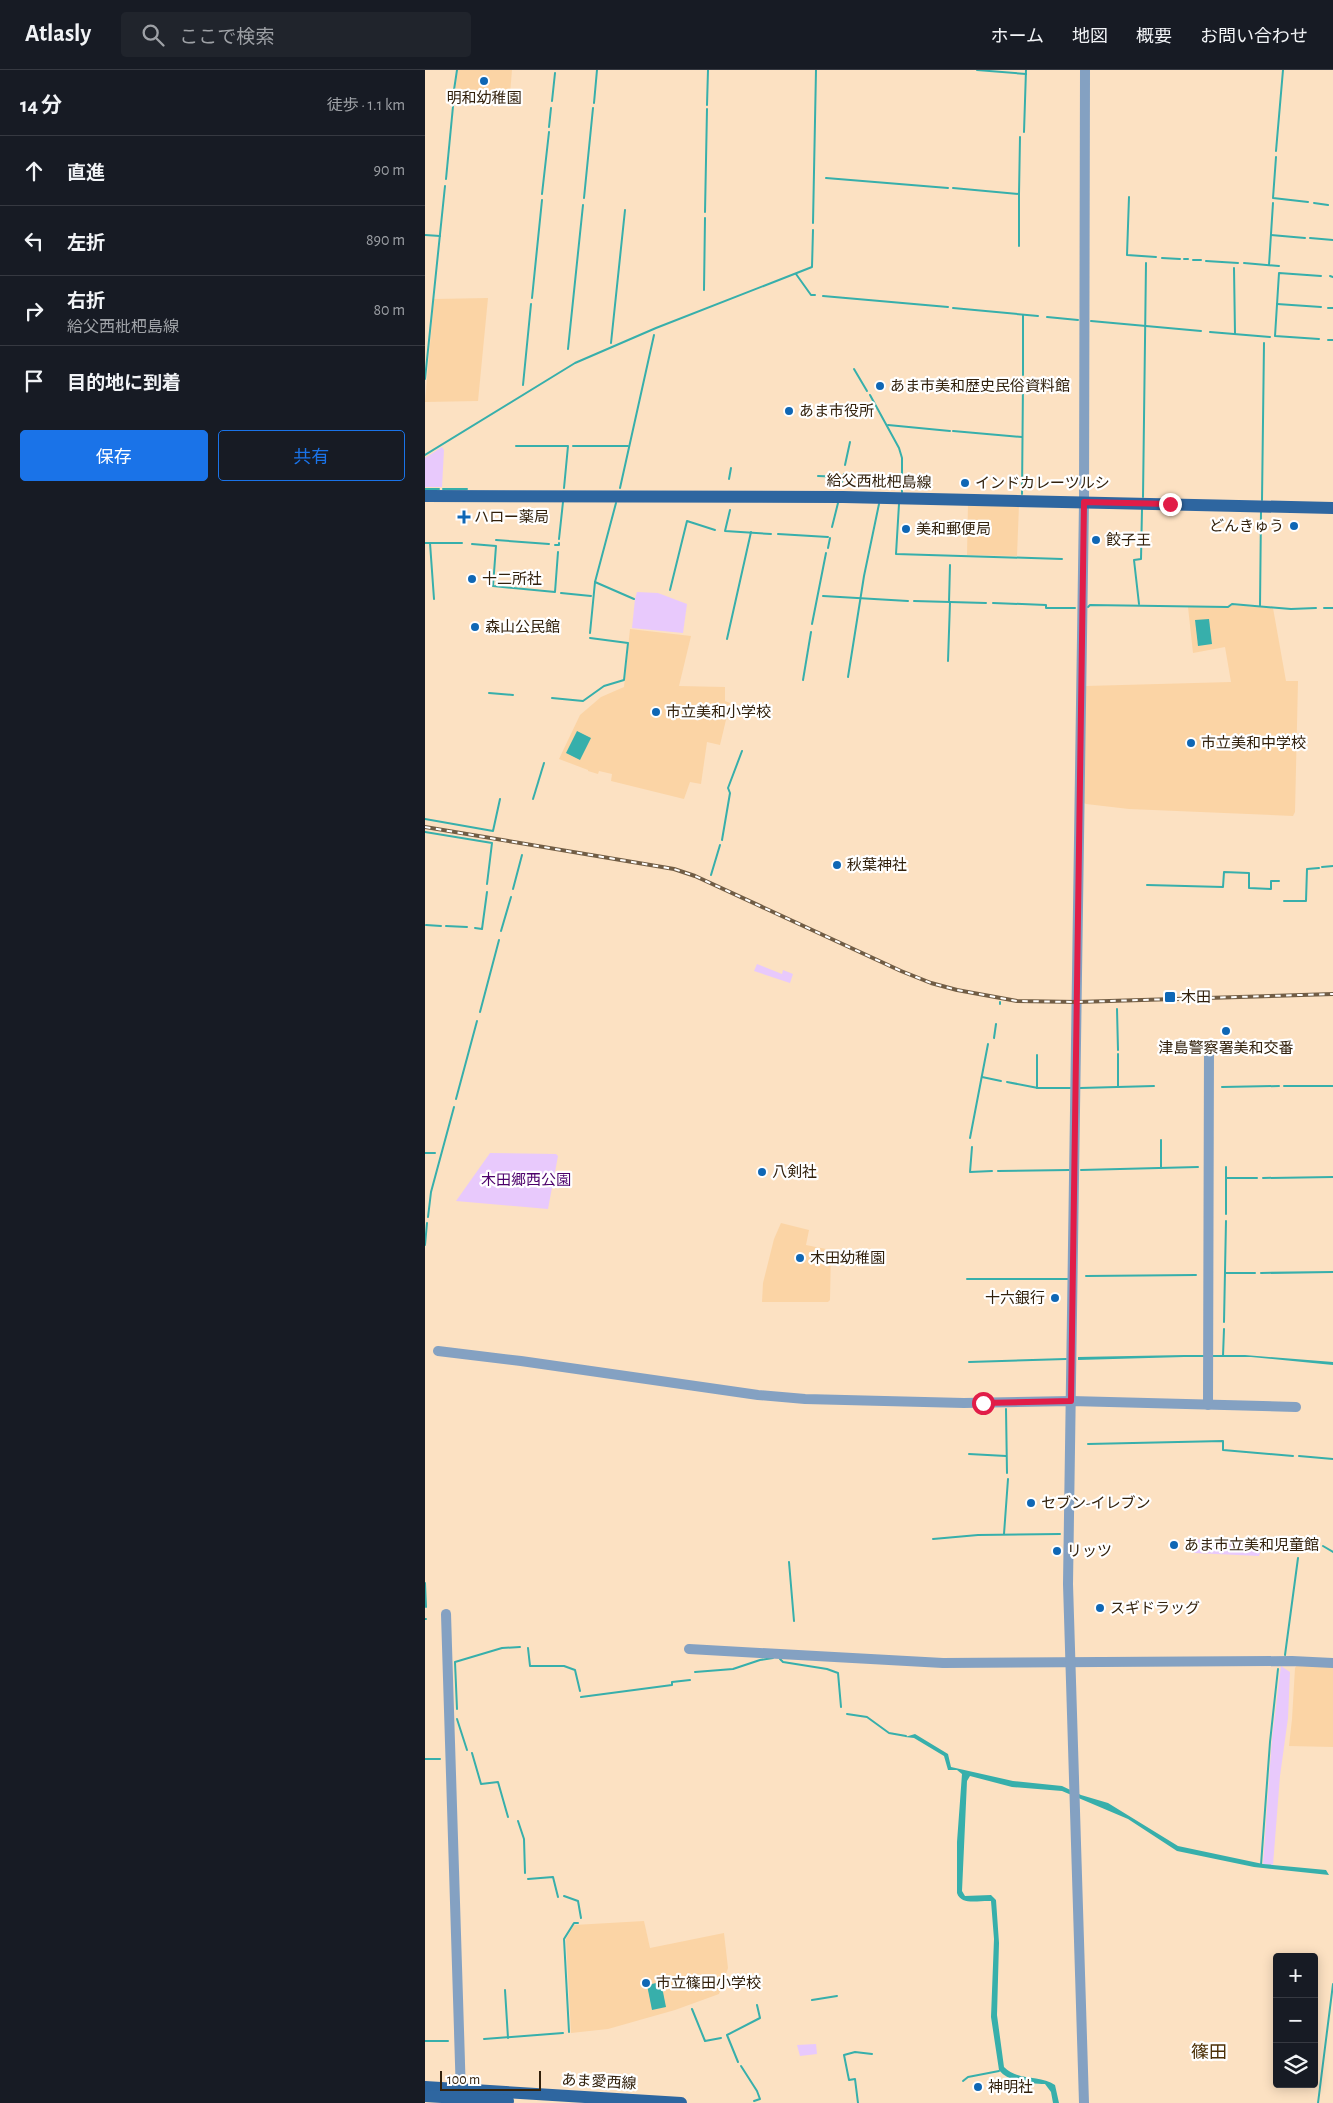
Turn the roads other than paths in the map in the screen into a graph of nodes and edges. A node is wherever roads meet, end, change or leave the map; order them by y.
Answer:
1 (1085, 70) edge
2 (425, 496) edge
3 (1084, 502) junction
4 (1333, 508) edge
5 (1209, 1045) dead end
6 (437, 1352) dead end
7 (1071, 1401) junction
8 (1208, 1405) junction
9 (1296, 1407) dead end
10 (446, 1614) dead end
11 (689, 1649) dead end
12 (1070, 1662) junction
13 (1333, 1663) edge
14 (425, 2087) edge
15 (425, 2096) edge
16 (461, 2097) edge
17 (541, 2103) edge
18 (681, 2103) edge
19 (1084, 2103) edge

1 - 3 street
2 - 3 main road, 給父西枇杷島線
3 - 4 main road, 給父西枇杷島線
3 - 7 street
5 - 8 street
6 - 7 street
7 - 8 street
7 - 12 street
8 - 9 street
10 - 16 street
11 - 12 street
12 - 13 street
12 - 19 street
14 - 16 main road, あま愛西線
15 - 16 main road, あま愛西線
16 - 17 main road, あま愛西線
16 - 18 main road, あま愛西線

